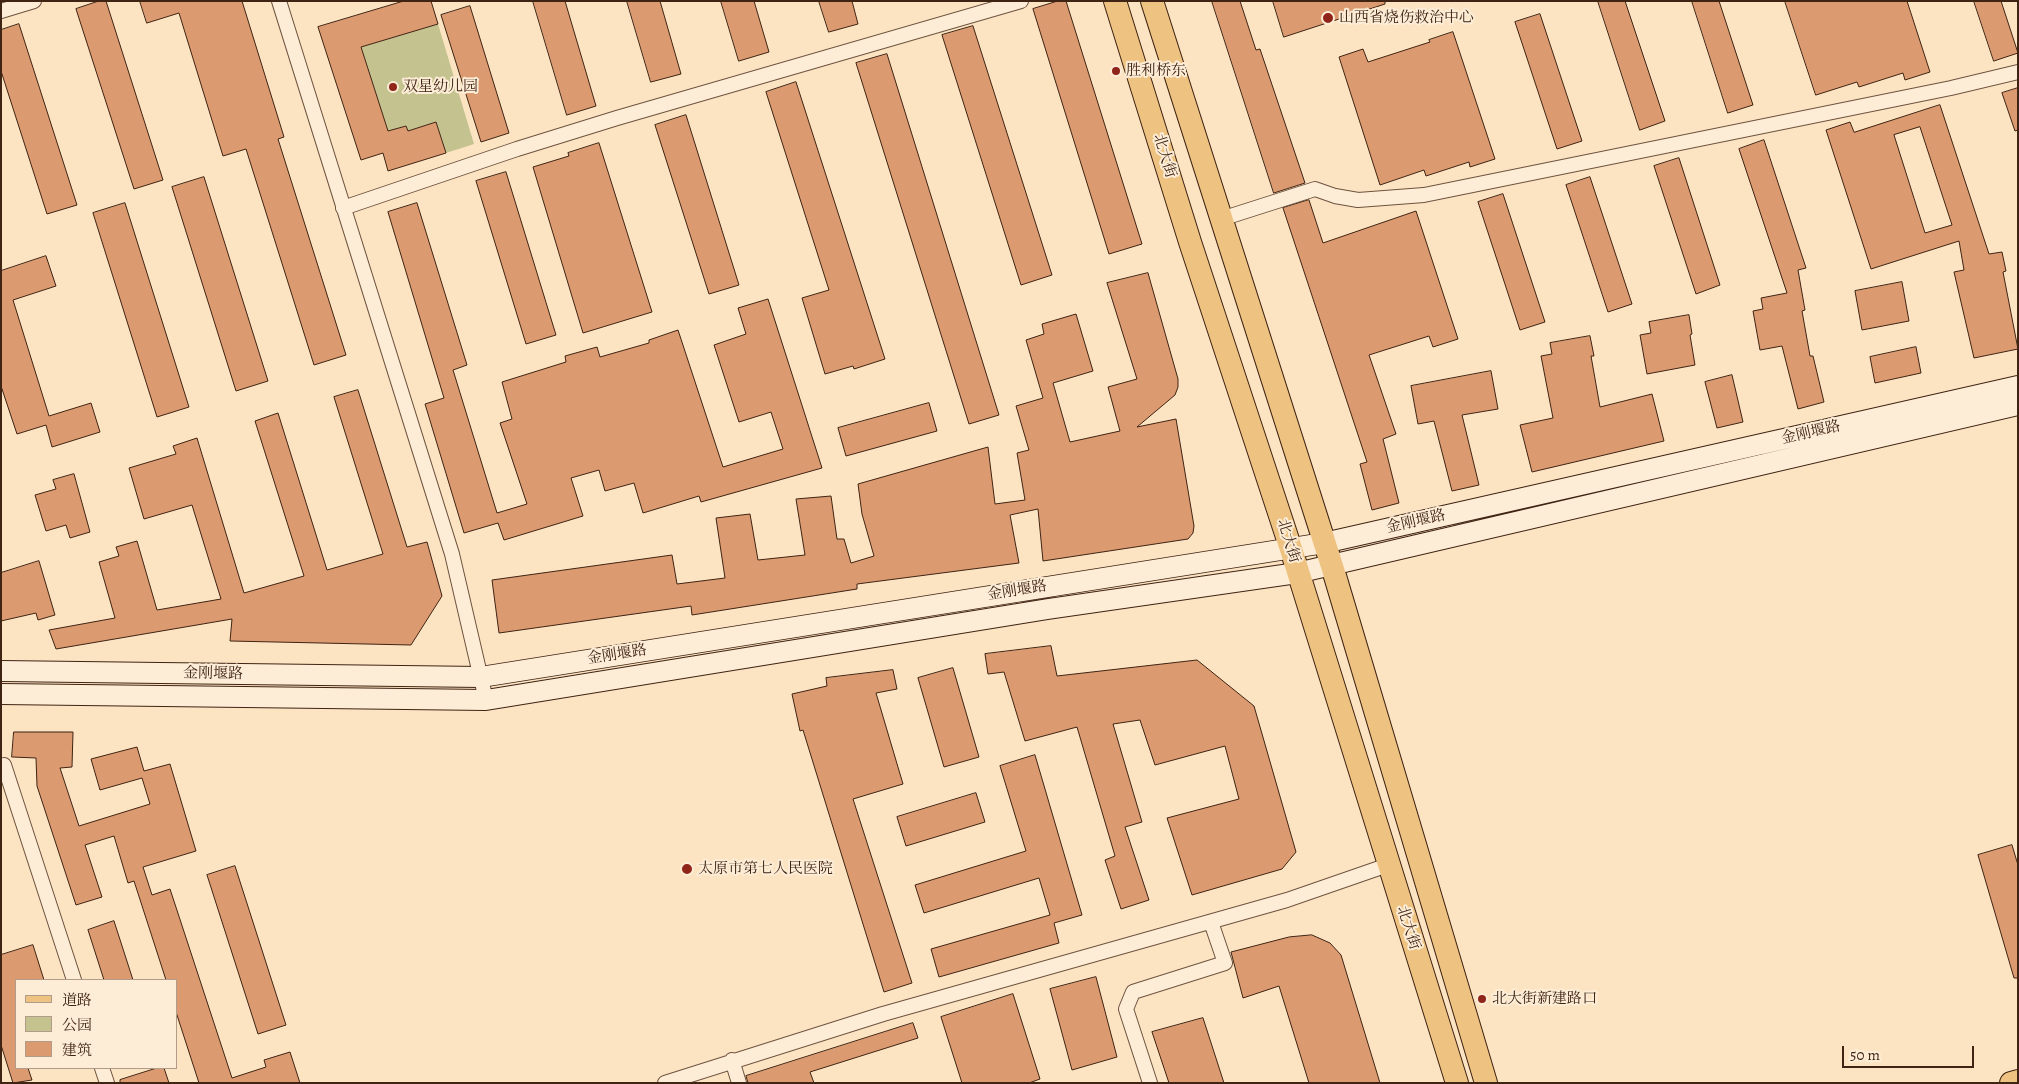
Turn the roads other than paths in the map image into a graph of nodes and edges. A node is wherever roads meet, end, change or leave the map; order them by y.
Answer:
1 (34, 1) edge
2 (279, 1) edge
3 (1020, 1) edge
4 (1115, 1) edge
5 (1152, 1) edge
6 (1, 11) edge
7 (2018, 72) edge
8 (343, 208) junction
9 (1221, 219) junction
10 (2018, 386) edge
11 (2018, 405) edge
12 (1324, 543) junction
13 (1291, 548) junction
14 (1332, 566) junction
15 (1297, 573) junction
16 (1, 671) edge
17 (481, 677) junction
18 (1, 694) edge
19 (486, 700) junction
20 (4, 765) dead end
21 (1388, 865) junction
22 (1211, 922) junction
23 (74, 979) edge
24 (732, 1060) junction
25 (102, 1069) edge
26 (2018, 1081) edge
27 (107, 1083) edge
28 (665, 1083) edge
29 (739, 1083) edge
30 (1150, 1083) edge
31 (1457, 1083) edge
32 (1486, 1083) edge
33 (2011, 1083) edge

1 - 6 street
2 - 8 street
3 - 8 street
4 - 13 main road, 北大街
5 - 9 main road, 北大街
7 - 9 street
8 - 17 street
9 - 12 main road, 北大街
10 - 12 main road, 金刚堰路
11 - 14 main road
12 - 13 main road, 金刚堰路
12 - 14 main road, 北大街
13 - 15 main road, 北大街
13 - 17 main road, 金刚堰路
14 - 15 main road
14 - 32 main road, 北大街
15 - 19 main road
15 - 21 main road, 北大街
16 - 17 main road, 金刚堰路
17 - 19 street
18 - 19 main road
20 - 23 street
21 - 22 street
21 - 31 main road, 北大街
22 - 24 street
22 - 30 street
24 - 28 street
24 - 29 street
25 - 27 street
26 - 33 main road

